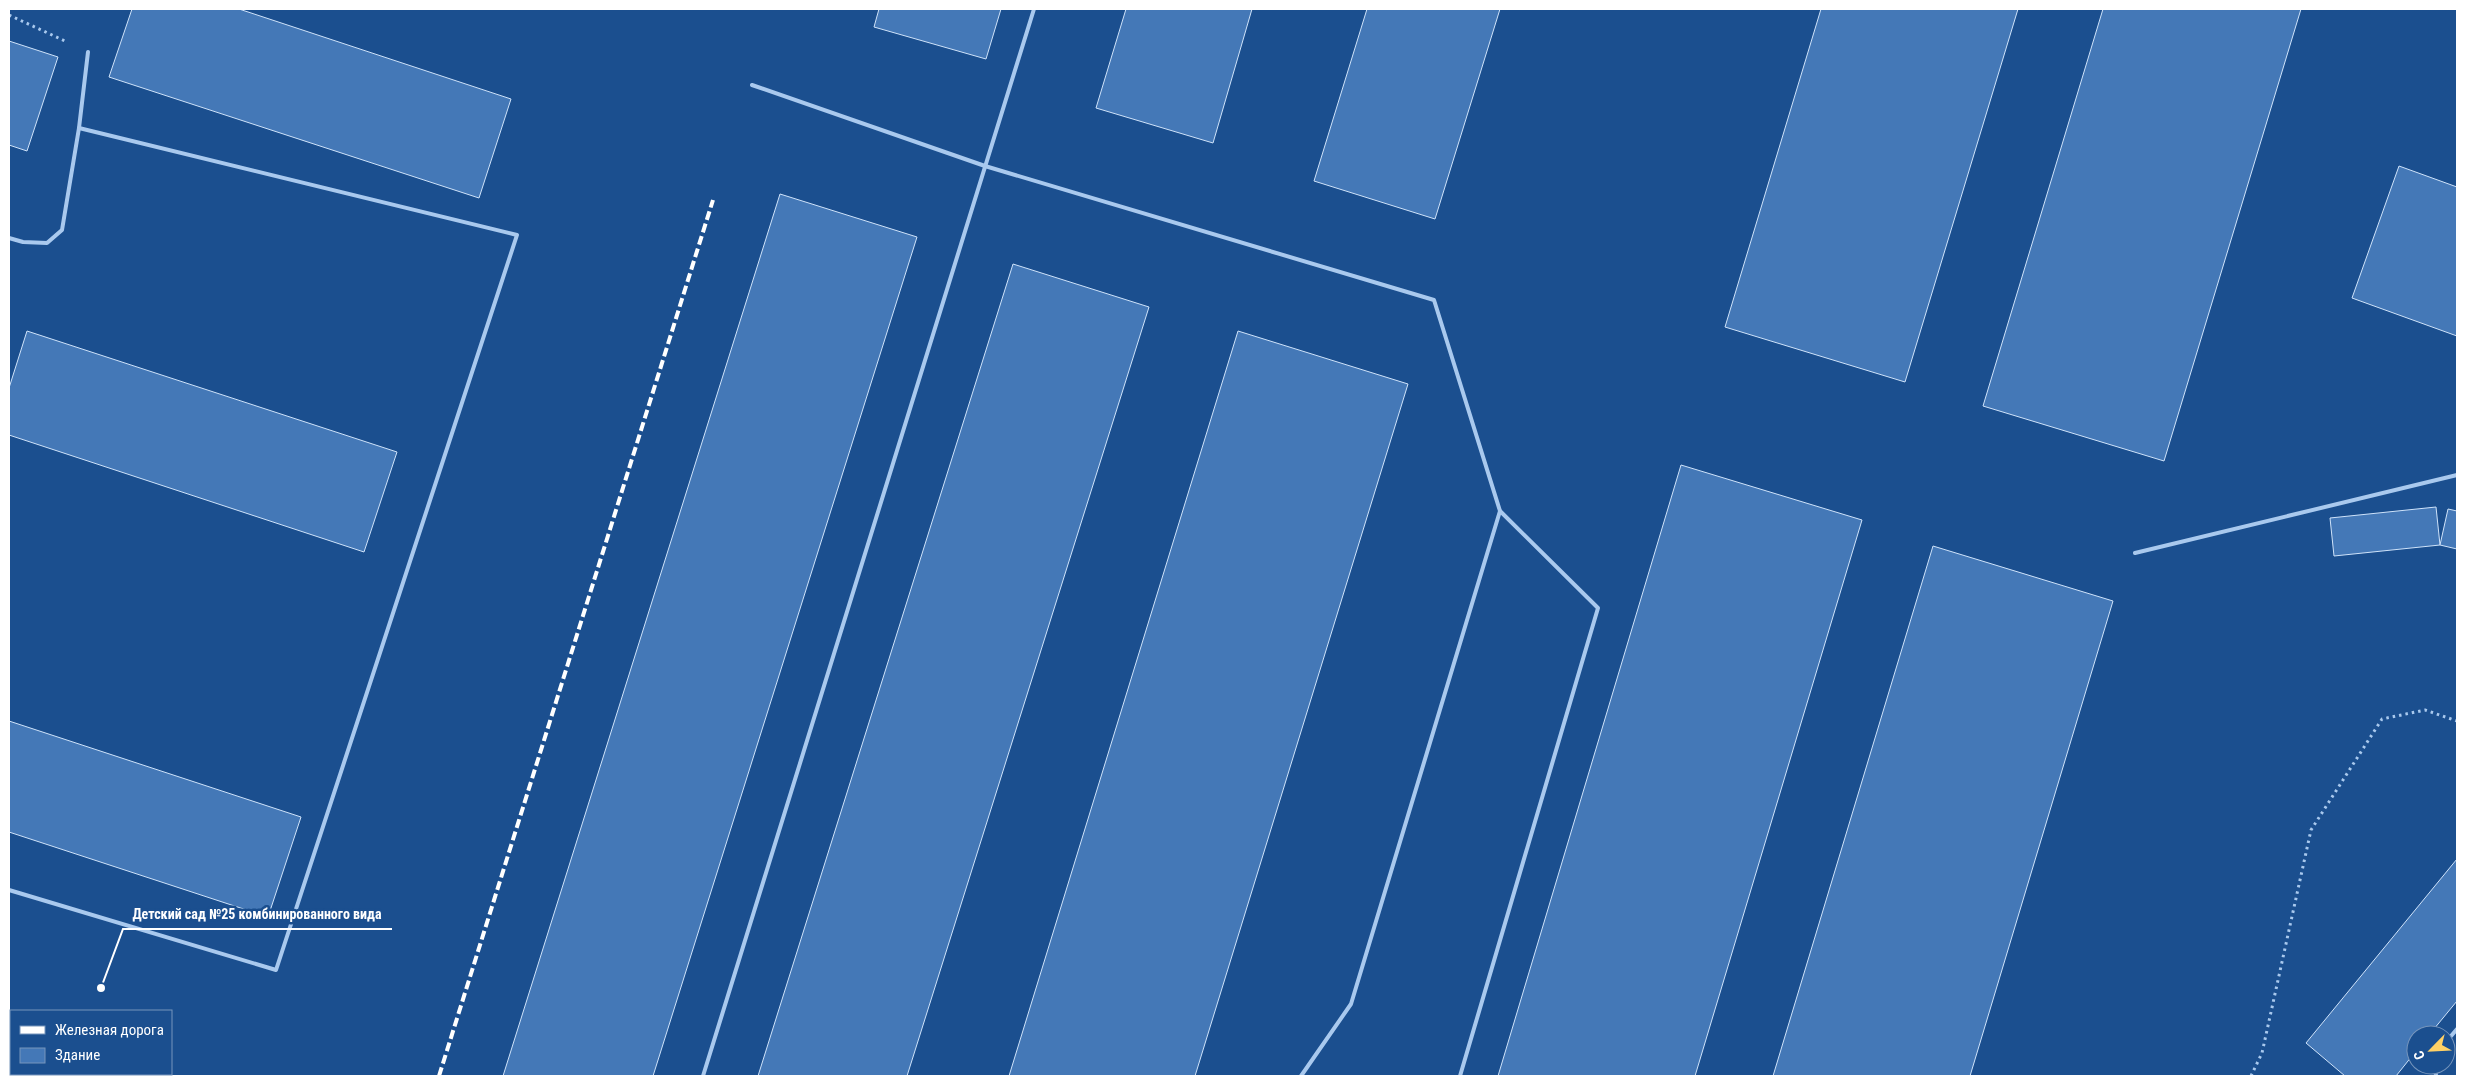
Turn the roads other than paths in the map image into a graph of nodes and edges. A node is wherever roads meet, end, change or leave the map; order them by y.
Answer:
1 (1034, 9) edge
2 (88, 52) road end
3 (752, 85) dead end
4 (79, 128) junction
5 (985, 166) junction
6 (9, 238) edge
7 (2457, 475) edge
8 (1500, 511) junction
9 (2135, 553) dead end
10 (9, 890) edge
11 (703, 1076) edge
12 (1302, 1076) edge
13 (1460, 1076) edge

1 - 5 lane
2 - 4 lane
3 - 5 lane
4 - 6 lane
4 - 10 lane
5 - 8 lane
5 - 11 lane
7 - 9 lane
8 - 12 lane
8 - 13 lane

